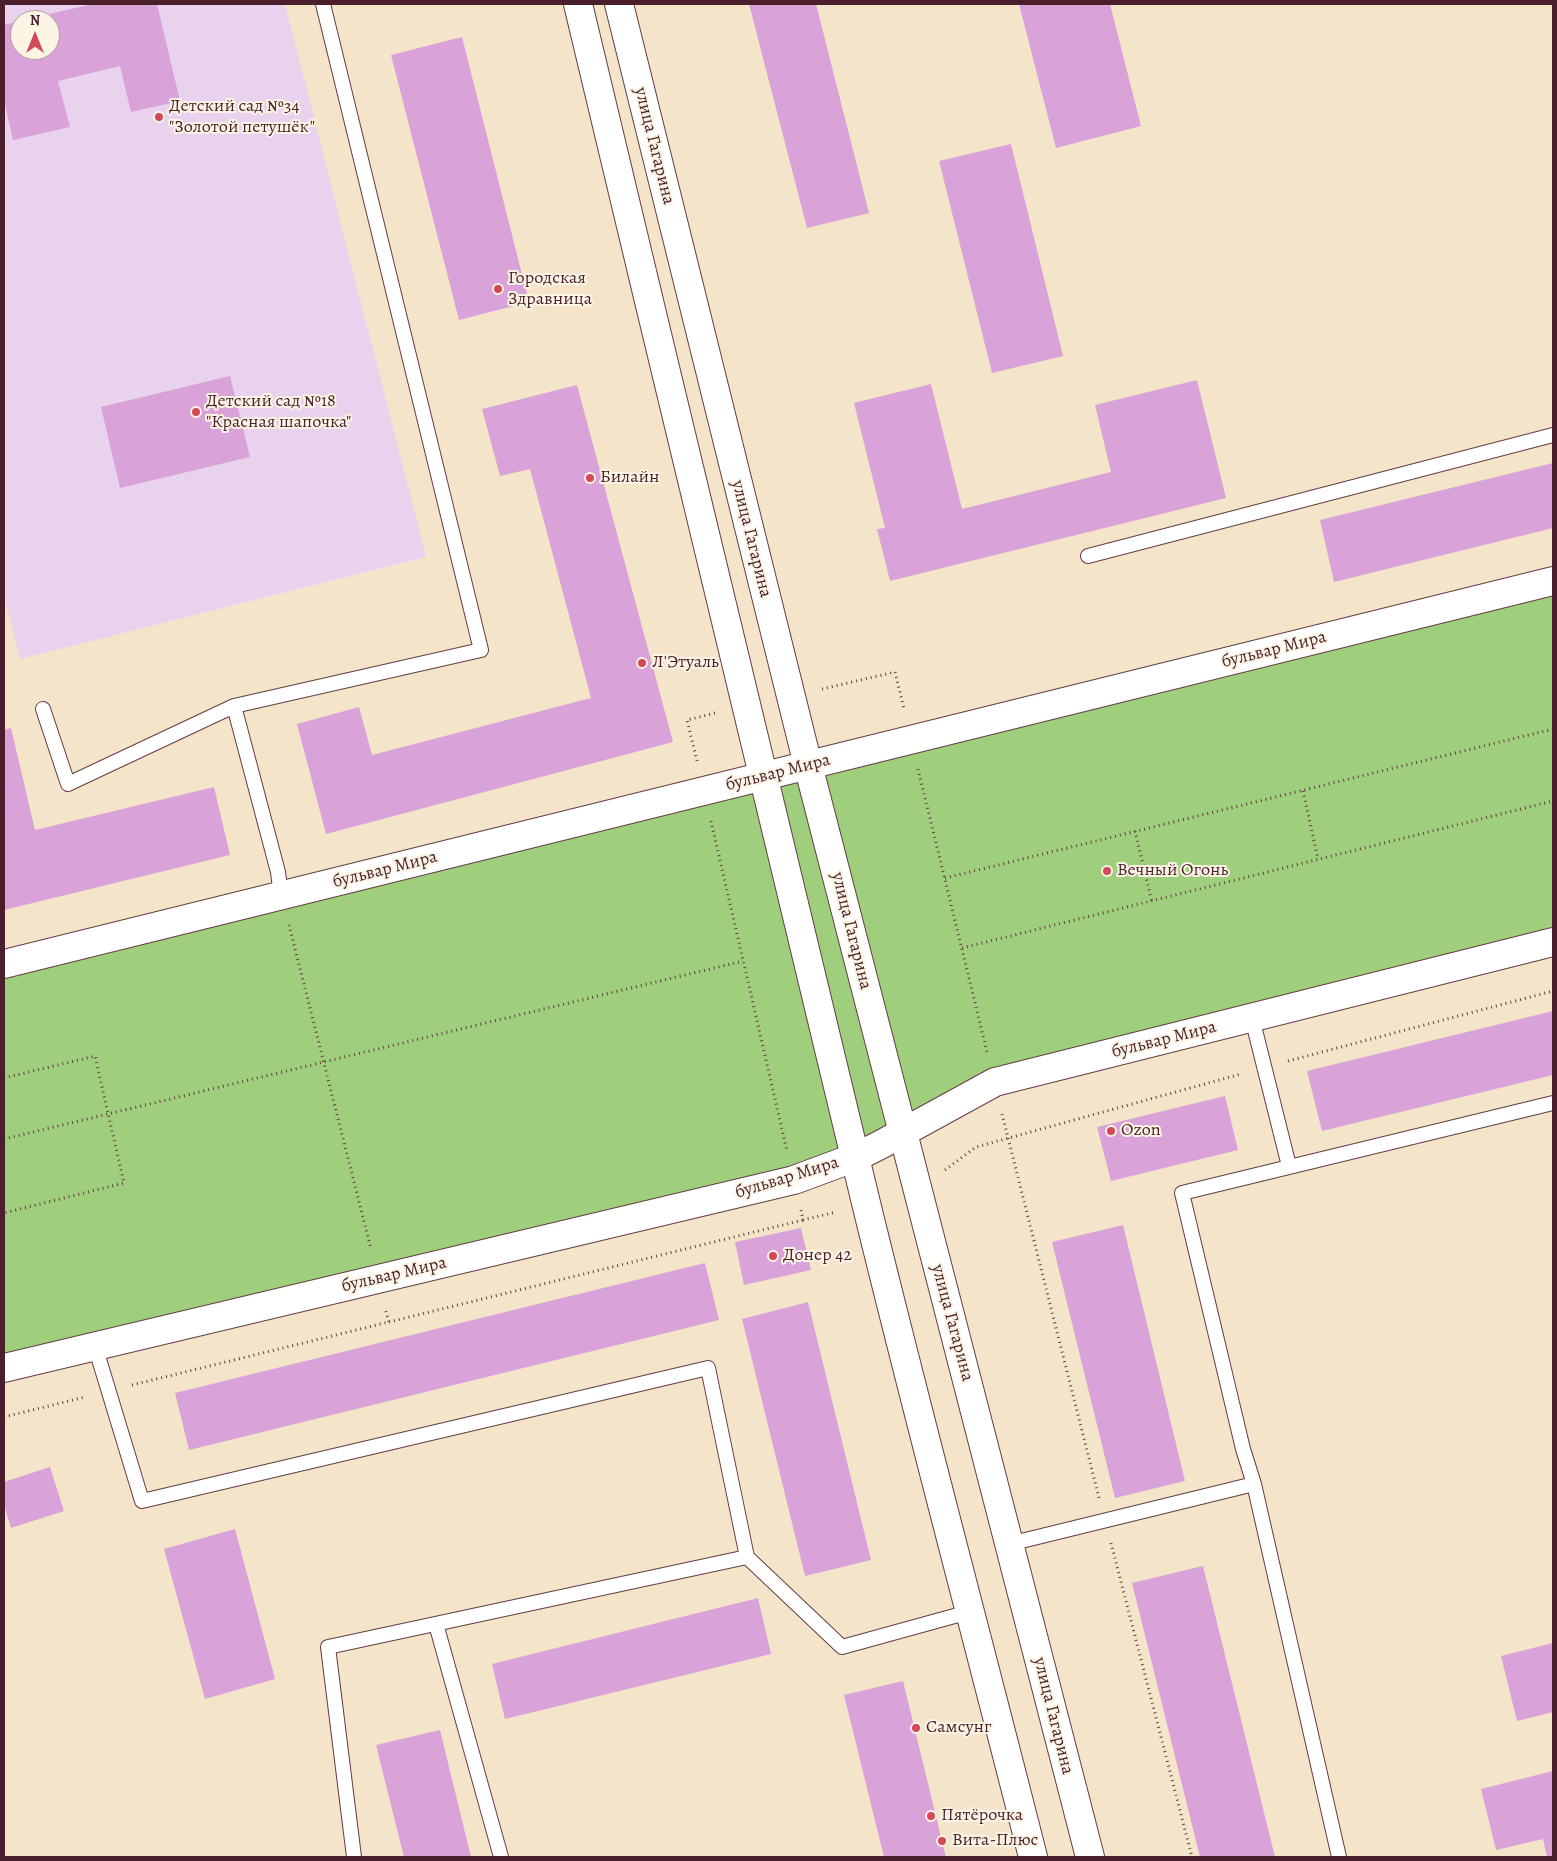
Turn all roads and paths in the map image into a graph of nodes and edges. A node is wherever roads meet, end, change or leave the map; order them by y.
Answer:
1 (323, 4) edge
2 (578, 4) edge
3 (620, 4) edge
4 (1553, 435) edge
5 (1088, 556) dead end
6 (1553, 582) edge
7 (895, 672) dead end
8 (234, 706) junction
9 (44, 709) dead end
10 (1553, 729) edge
11 (911, 740) junction
12 (808, 765) junction
13 (763, 776) junction
14 (704, 791) junction
15 (1303, 791) junction
16 (1553, 800) edge
17 (1135, 831) junction
18 (1318, 859) junction
19 (945, 878) junction
20 (281, 896) junction
21 (1152, 902) junction
22 (1553, 942) edge
23 (962, 948) junction
24 (743, 961) junction
25 (4, 964) edge
26 (1252, 1018) junction
27 (324, 1061) junction
28 (4, 1078) edge
29 (995, 1082) junction
30 (1553, 1103) edge
31 (109, 1113) junction
32 (903, 1132) junction
33 (4, 1139) edge
34 (1008, 1139) dead end
35 (976, 1147) dead end
36 (856, 1157) junction
37 (1289, 1166) junction
38 (794, 1180) junction
39 (918, 1190) junction
40 (866, 1204) junction
41 (4, 1213) edge
42 (803, 1220) junction
43 (378, 1279) junction
44 (389, 1322) junction
45 (95, 1346) junction
46 (4, 1368) edge
47 (108, 1391) junction
48 (4, 1417) edge
49 (1254, 1484) junction
50 (1010, 1544) junction
51 (747, 1557) junction
52 (969, 1612) junction
53 (436, 1624) junction
54 (354, 1857) edge
55 (501, 1857) edge
56 (1033, 1857) edge
57 (1090, 1857) edge
58 (1339, 1857) edge

1 - 8 lane
2 - 13 main road
3 - 12 main road, улица Гагарина
4 - 5 lane
6 - 11 main road, бульвар Мира
7 - 11 path
8 - 9 lane
8 - 20 lane
10 - 15 path
11 - 12 main road, бульвар Мира
11 - 19 path
12 - 13 main road, бульвар Мира
12 - 32 main road, улица Гагарина
13 - 14 main road, бульвар Мира
13 - 36 main road
14 - 20 main road, бульвар Мира
14 - 24 path
15 - 17 path
15 - 18 path
16 - 18 path
17 - 19 path
17 - 21 path
18 - 21 path
19 - 23 path
20 - 25 main road, бульвар Мира
20 - 27 path
21 - 23 path
22 - 26 main road, бульвар Мира
23 - 29 path
24 - 27 path
24 - 38 path
26 - 29 main road, бульвар Мира
26 - 37 lane
27 - 31 path
27 - 43 path
28 - 31 path
29 - 32 main road, бульвар Мира
29 - 34 path
30 - 37 lane
31 - 33 path
31 - 41 path
32 - 36 main road, бульвар Мира
32 - 39 main road, улица Гагарина
35 - 39 path
36 - 38 main road, бульвар Мира
36 - 40 main road
37 - 49 lane
38 - 42 path
38 - 43 main road, бульвар Мира
39 - 50 main road, улица Гагарина
40 - 42 path
40 - 52 main road
42 - 44 path
43 - 44 path
43 - 45 main road, бульвар Мира
44 - 47 path
45 - 46 main road, бульвар Мира
45 - 47 lane
47 - 48 path
47 - 51 lane
49 - 50 lane
49 - 58 lane
50 - 57 main road, улица Гагарина
51 - 52 lane
51 - 53 lane
52 - 56 main road
53 - 54 lane
53 - 55 lane

